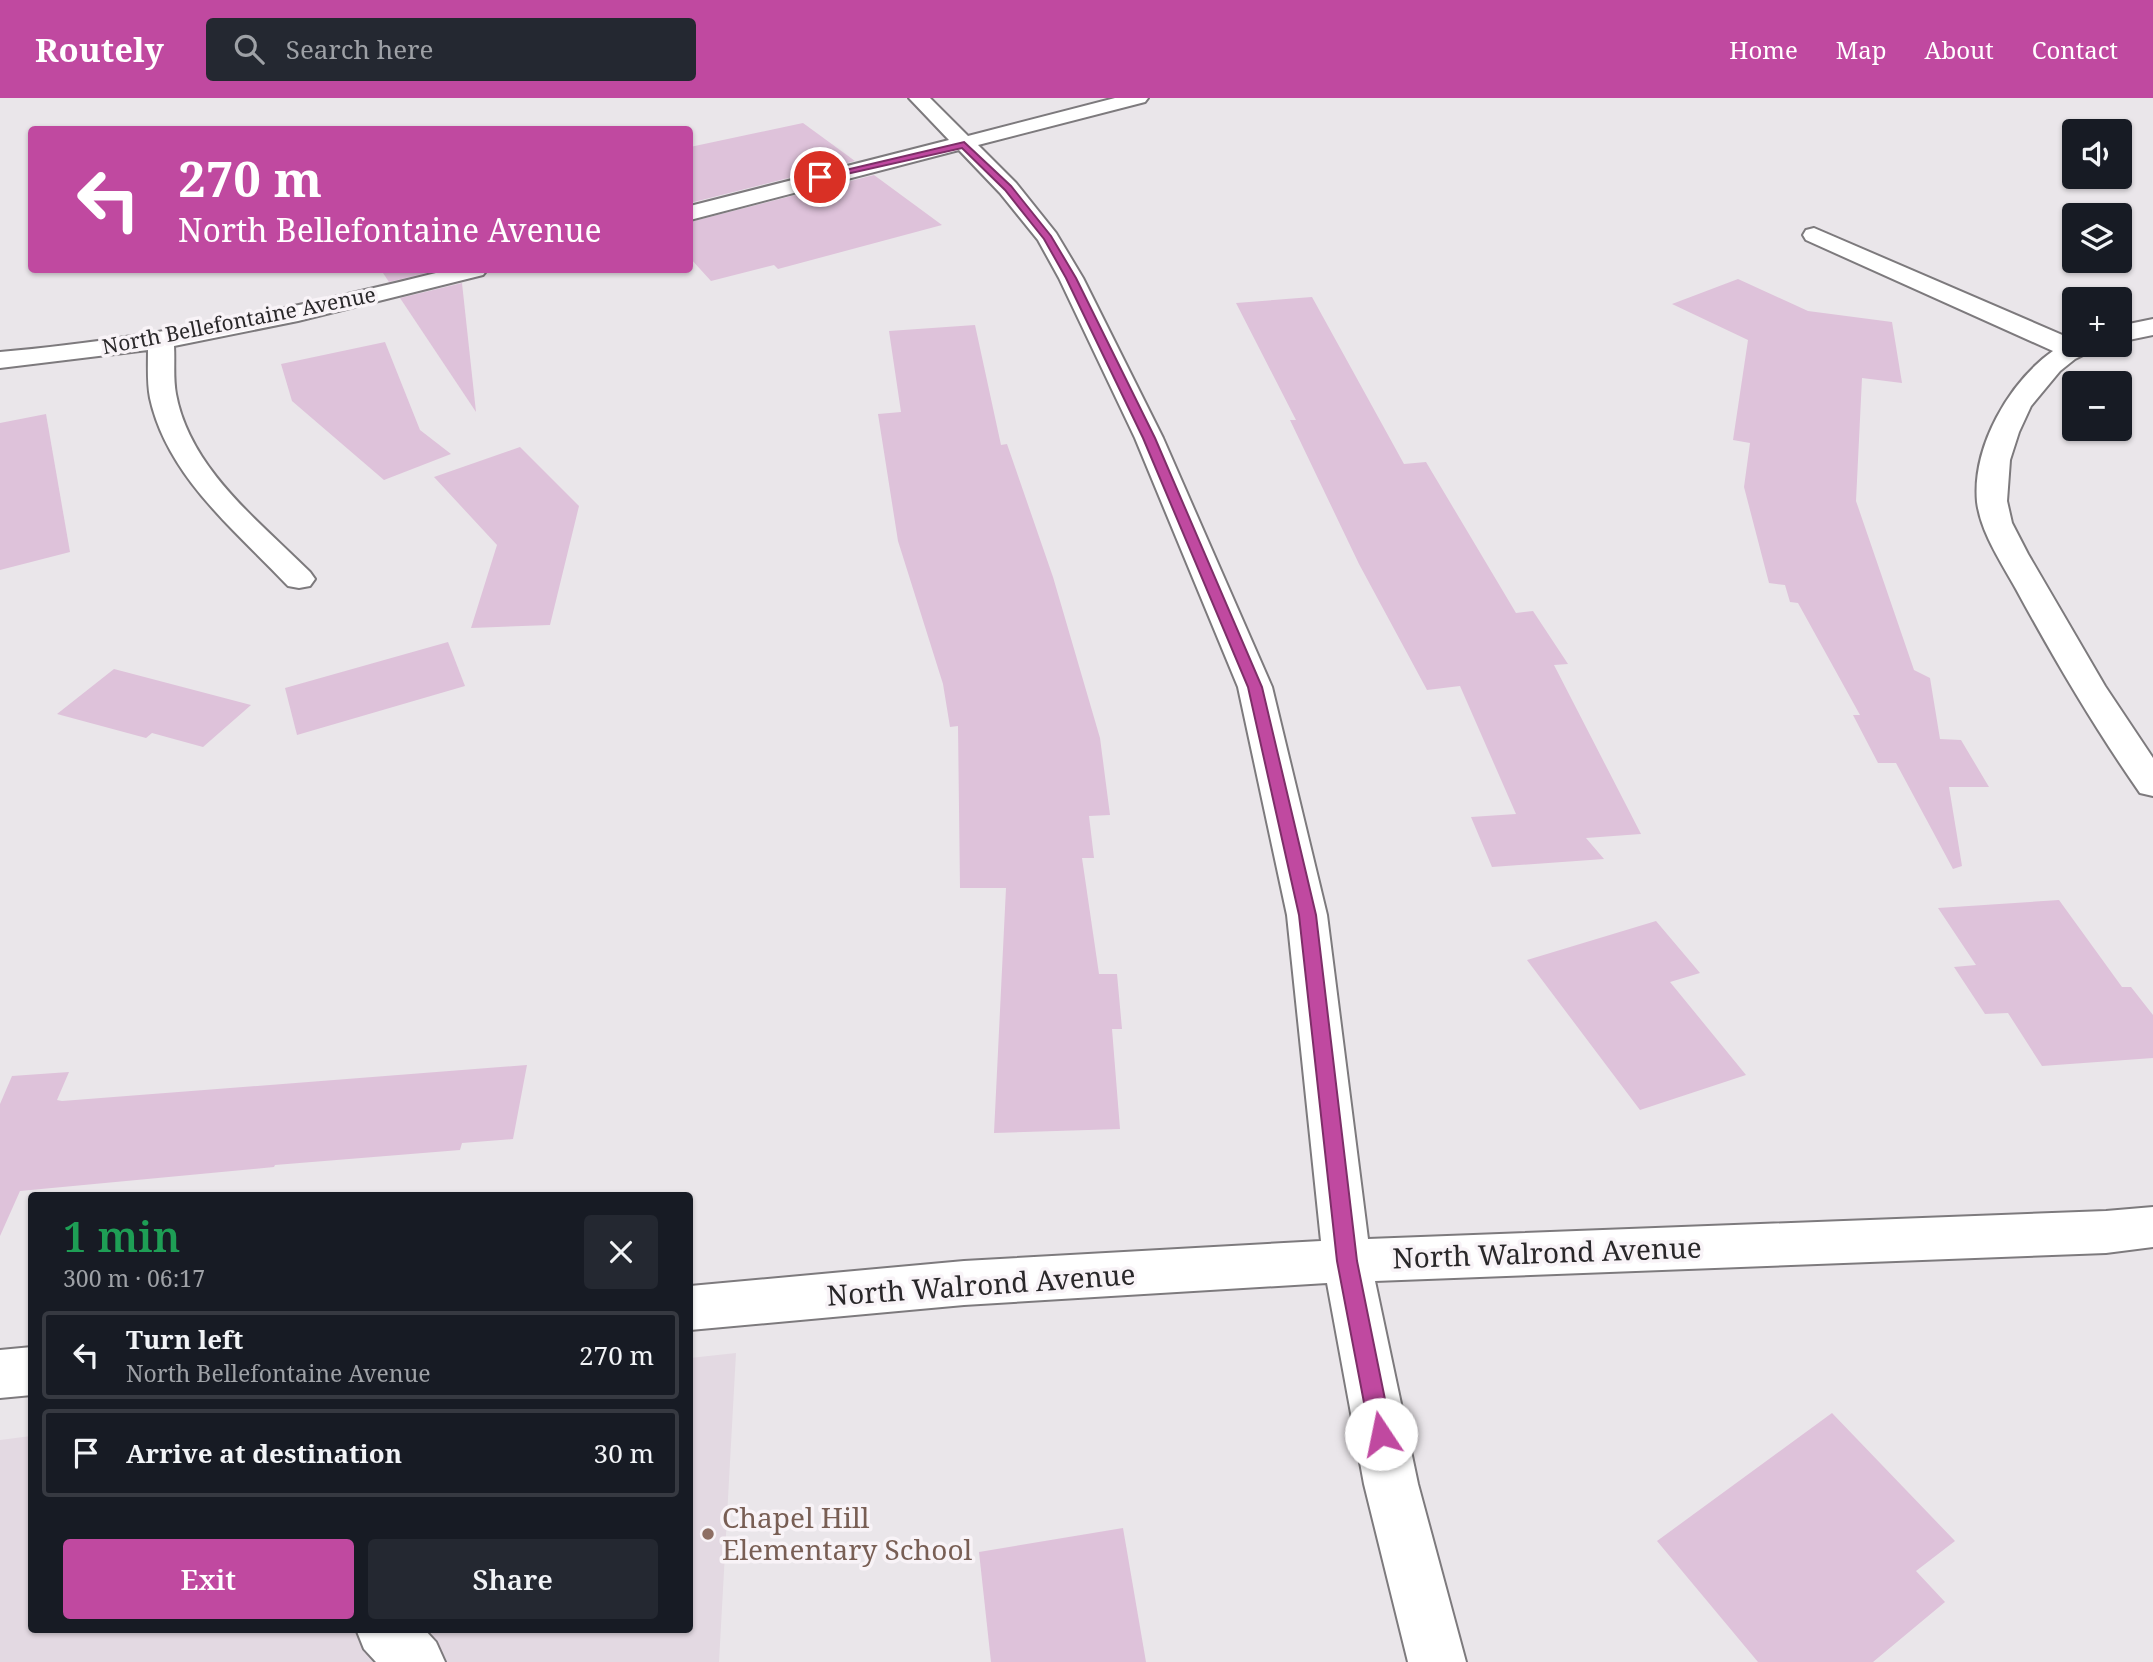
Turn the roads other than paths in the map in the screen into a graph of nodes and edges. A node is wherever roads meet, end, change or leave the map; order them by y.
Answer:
1 (919, 98) edge
2 (1138, 98) edge
3 (964, 145) junction
4 (693, 212) edge
5 (1814, 235) dead end
6 (463, 273) edge
7 (2153, 327) edge
8 (2132, 331) edge
9 (2062, 341) edge
10 (161, 342) junction
11 (2064, 357) edge
12 (0, 360) edge
13 (299, 579) dead end
14 (2138, 745) edge
15 (2153, 784) edge
16 (2153, 1227) edge
17 (1347, 1261) junction
18 (693, 1308) edge
19 (28, 1371) edge
20 (0, 1374) edge
21 (388, 1633) edge
22 (416, 1662) edge
23 (1437, 1662) edge

1 - 3 street
2 - 3 street
3 - 4 street
3 - 17 street
5 - 9 street
6 - 10 street, North Bellefontaine Avenue
7 - 8 street
10 - 12 street, North Bellefontaine Avenue
10 - 13 street
11 - 14 street
14 - 15 street
16 - 17 street, North Walrond Avenue
17 - 18 street, North Walrond Avenue
17 - 23 street
19 - 20 street
21 - 22 street

